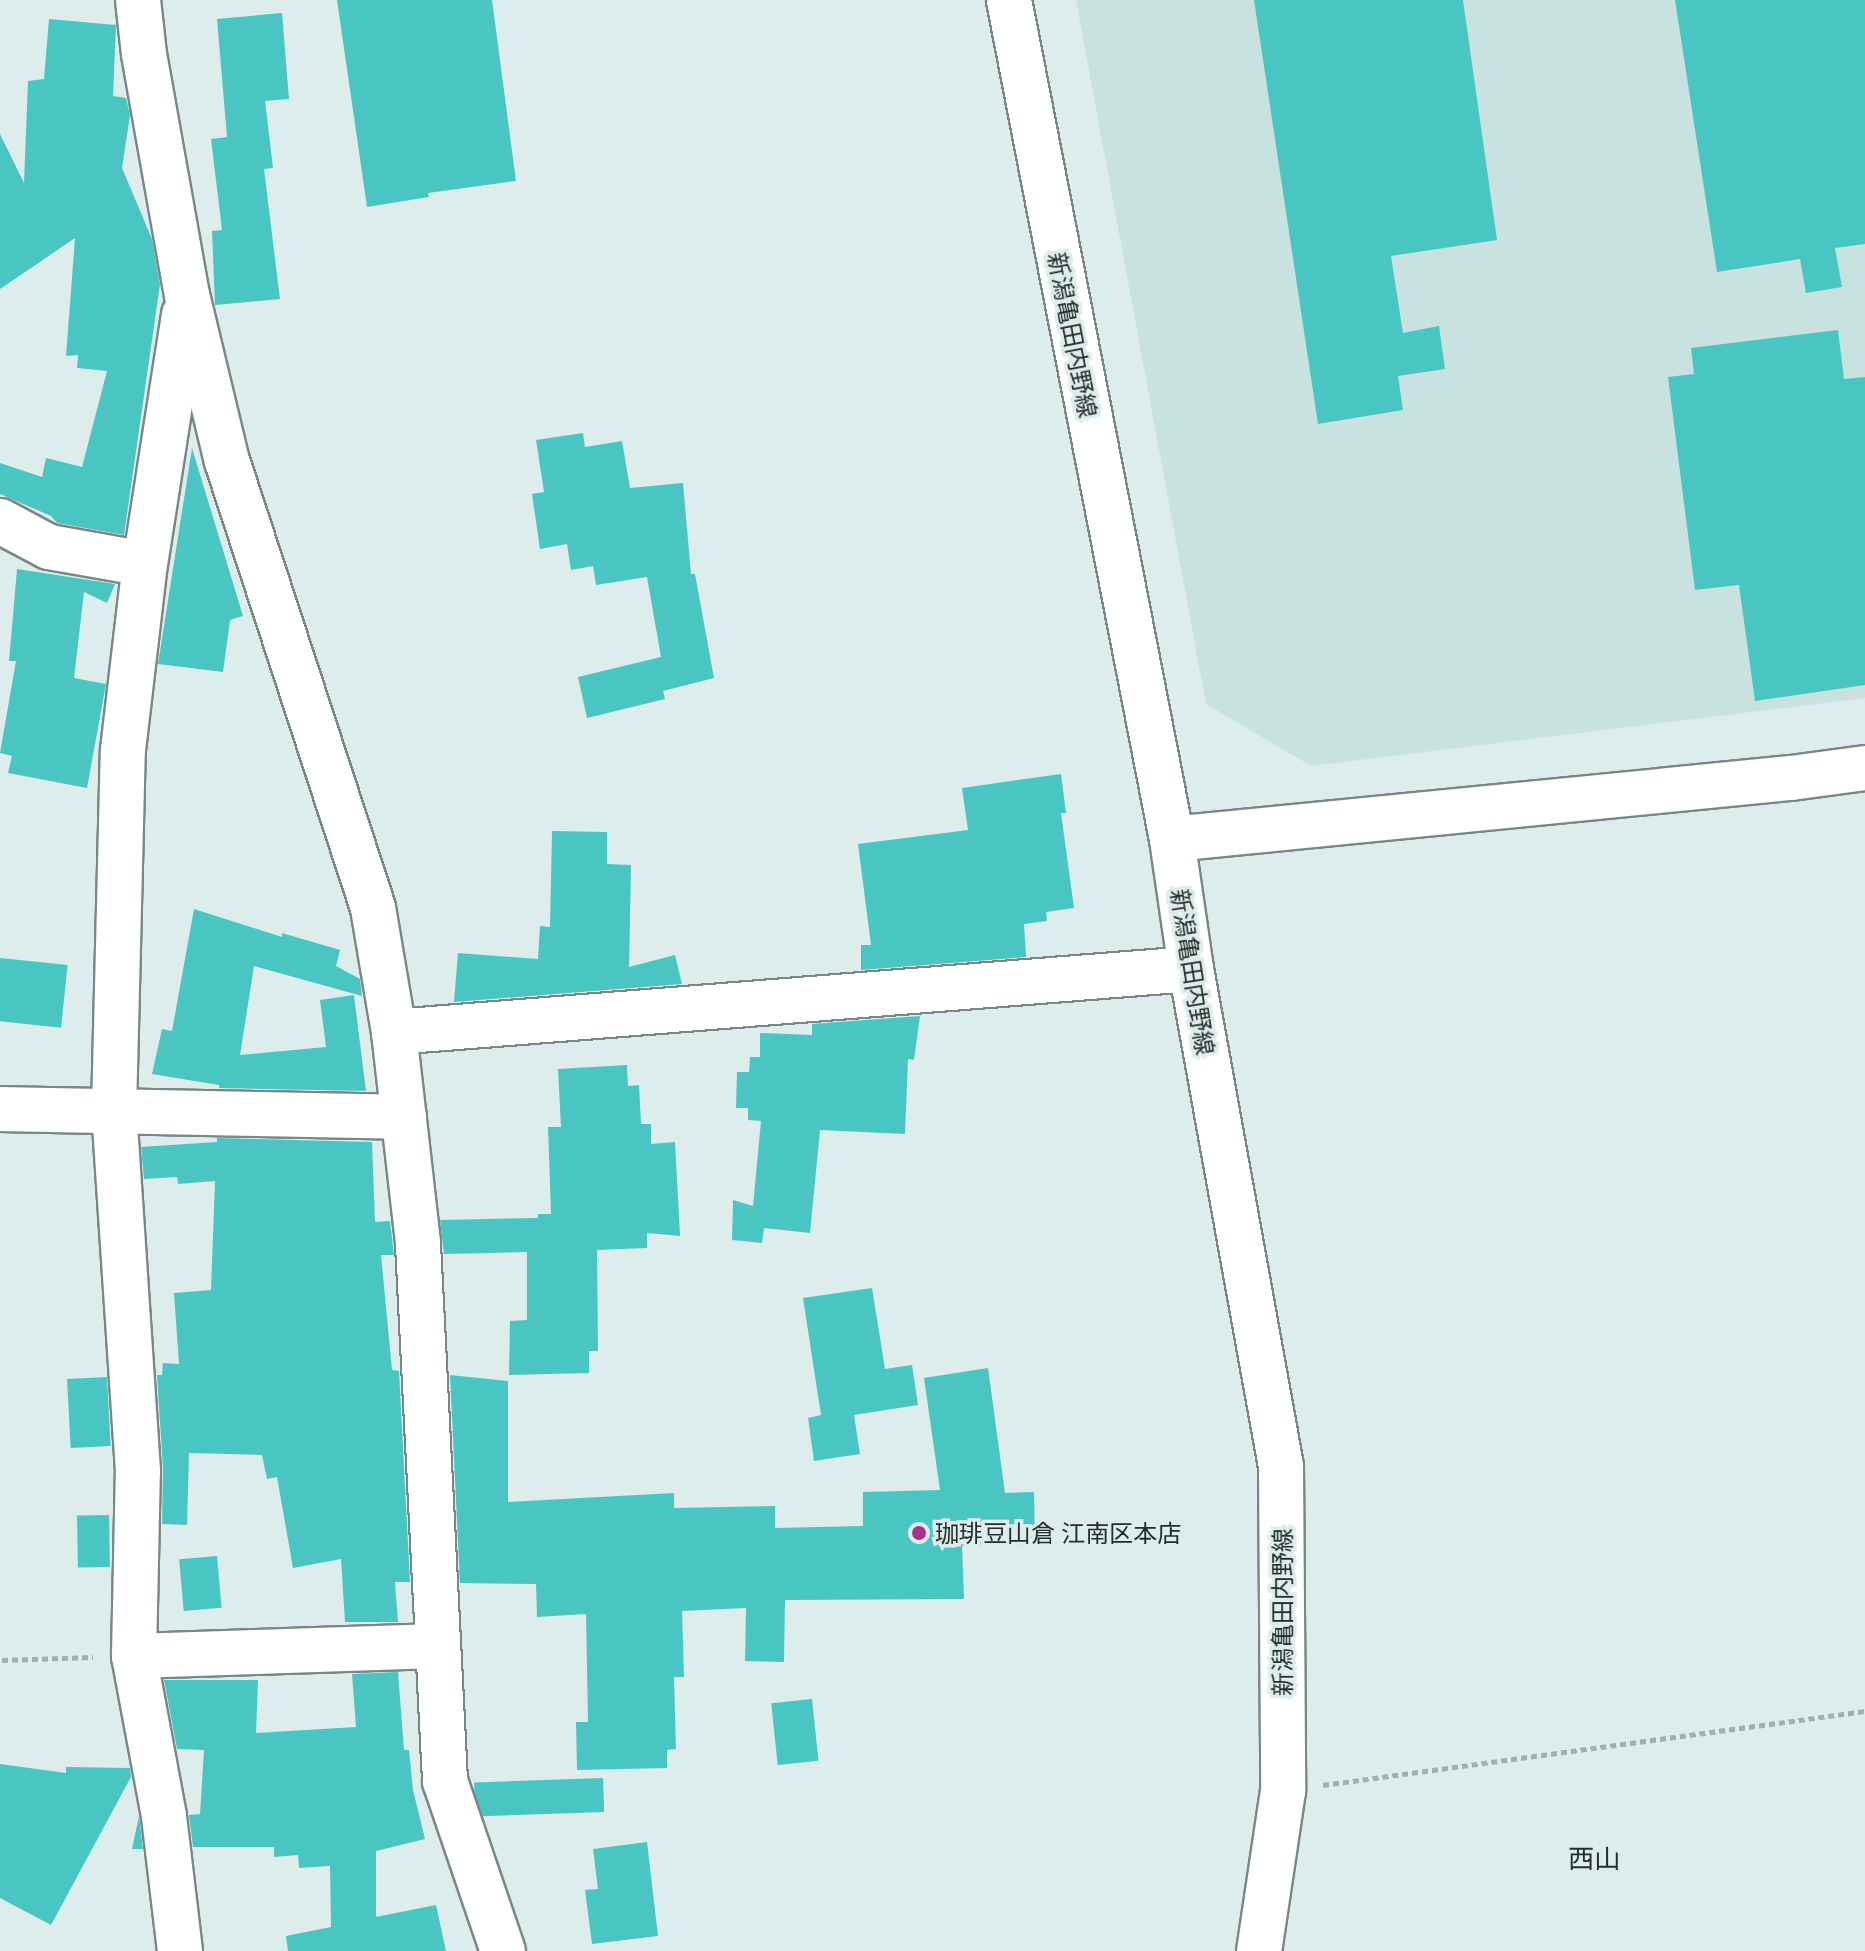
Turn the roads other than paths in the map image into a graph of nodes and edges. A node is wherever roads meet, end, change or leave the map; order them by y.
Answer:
1 (138, 0) edge
2 (1009, 0) edge
3 (187, 295) junction
4 (0, 521) edge
5 (145, 564) junction
6 (1865, 768) edge
7 (1172, 839) junction
8 (1191, 969) junction
9 (394, 1032) junction
10 (0, 1109) edge
11 (114, 1111) junction
12 (404, 1117) junction
13 (438, 1646) junction
14 (134, 1656) junction
15 (180, 1951) edge
16 (503, 1951) edge
17 (1259, 1951) edge

1 - 3 street
2 - 7 street, 新潟亀田内野線
3 - 5 street
3 - 9 street
4 - 5 street
5 - 11 street
6 - 7 street
7 - 8 street, 新潟亀田内野線
8 - 9 street
8 - 17 street, 新潟亀田内野線
9 - 12 street
10 - 11 street
11 - 12 street
11 - 14 street
12 - 13 street
13 - 14 street
13 - 16 street
14 - 15 street

